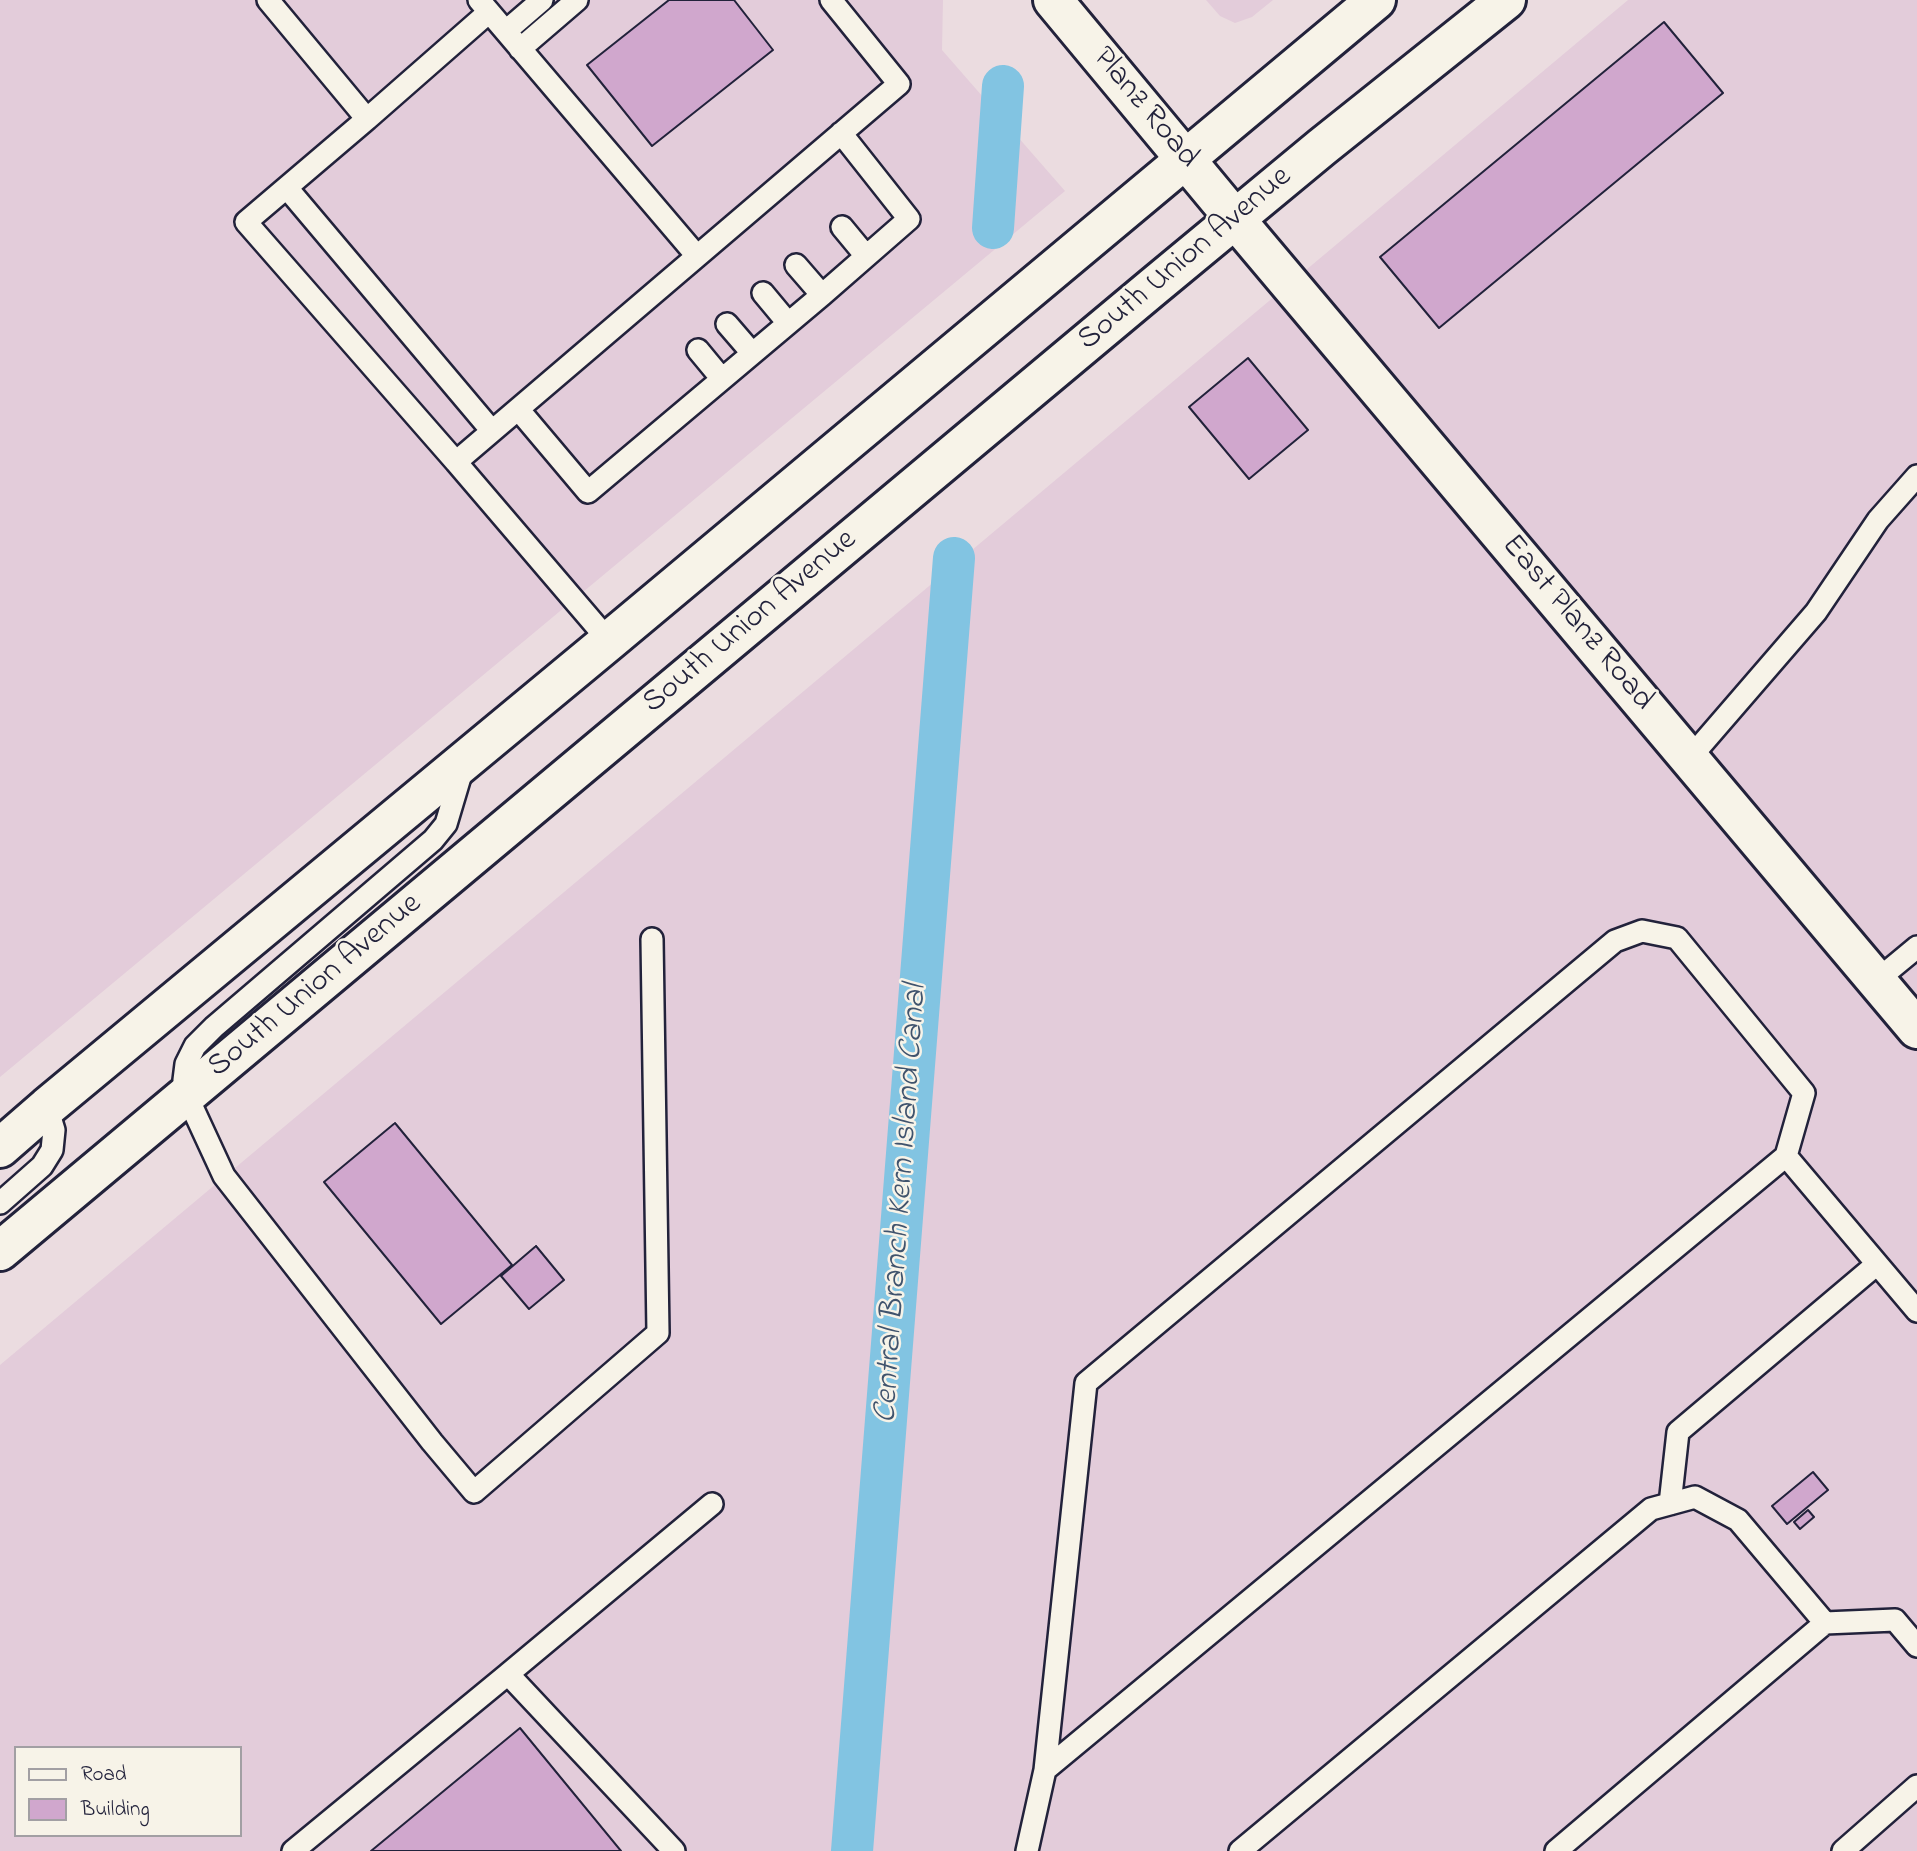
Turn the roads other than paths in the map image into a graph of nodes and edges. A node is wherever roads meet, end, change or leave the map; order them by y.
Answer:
1 (268, 0) edge
2 (542, 0) edge
3 (577, 0) edge
4 (831, 0) edge
5 (1054, 0) edge
6 (1376, 0) edge
7 (1506, 0) edge
8 (482, 3) edge
9 (506, 31) junction
10 (520, 49) junction
11 (368, 119) junction
12 (841, 133) junction
13 (1186, 159) junction
14 (287, 188) junction
15 (1235, 219) junction
16 (842, 227) dead end
17 (866, 256) junction
18 (796, 265) dead end
19 (690, 269) junction
20 (763, 293) dead end
21 (822, 295) junction
22 (788, 323) junction
23 (727, 324) dead end
24 (698, 350) dead end
25 (752, 353) junction
26 (722, 379) junction
27 (518, 409) junction
28 (492, 431) junction
29 (456, 462) junction
30 (1917, 476) edge
31 (608, 641) junction
32 (1689, 759) junction
33 (465, 760) junction
34 (652, 939) dead end
35 (1917, 947) edge
36 (1876, 981) junction
37 (1917, 1029) edge
38 (187, 1096) junction
39 (47, 1107) junction
40 (0, 1148) edge
41 (1786, 1157) junction
42 (0, 1203) edge
43 (0, 1251) edge
44 (1877, 1264) junction
45 (1917, 1311) edge
46 (712, 1504) dead end
47 (1670, 1504) junction
48 (1825, 1623) junction
49 (1917, 1646) edge
50 (508, 1674) junction
51 (1045, 1770) junction
52 (1917, 1786) edge
53 (293, 1851) edge
54 (674, 1851) edge
55 (1027, 1851) edge
56 (1240, 1851) edge
57 (1556, 1851) edge
58 (1843, 1851) edge

1 - 11 lane
2 - 9 lane
3 - 10 lane
4 - 12 lane
5 - 13 main road, Planz Road
6 - 13 main road
7 - 15 main road, South Union Avenue
8 - 9 lane
8 - 11 lane
9 - 10 lane
10 - 19 lane
11 - 14 lane
12 - 17 lane
12 - 19 lane
13 - 15 main road, Planz Road
13 - 31 main road
14 - 28 lane
14 - 29 lane
15 - 32 main road, East Planz Road
15 - 38 main road, South Union Avenue
16 - 17 lane
17 - 21 lane
18 - 21 lane
19 - 27 lane
20 - 22 lane
21 - 22 lane
22 - 25 lane
23 - 25 lane
24 - 26 lane
25 - 26 lane
26 - 27 lane
27 - 28 lane
28 - 29 lane
29 - 31 lane
30 - 32 lane
31 - 33 main road
32 - 36 main road, East Planz Road
33 - 38 lane
33 - 39 main road
34 - 38 lane
35 - 36 lane
36 - 37 main road, East Planz Road
38 - 43 main road, South Union Avenue
39 - 40 main road
39 - 42 lane
41 - 44 lane
41 - 51 lane
41 - 51 lane
44 - 45 lane
44 - 47 lane
46 - 50 lane
47 - 48 lane
47 - 56 lane
48 - 49 lane
48 - 57 lane
50 - 53 lane
50 - 54 lane
51 - 55 lane
52 - 58 lane

